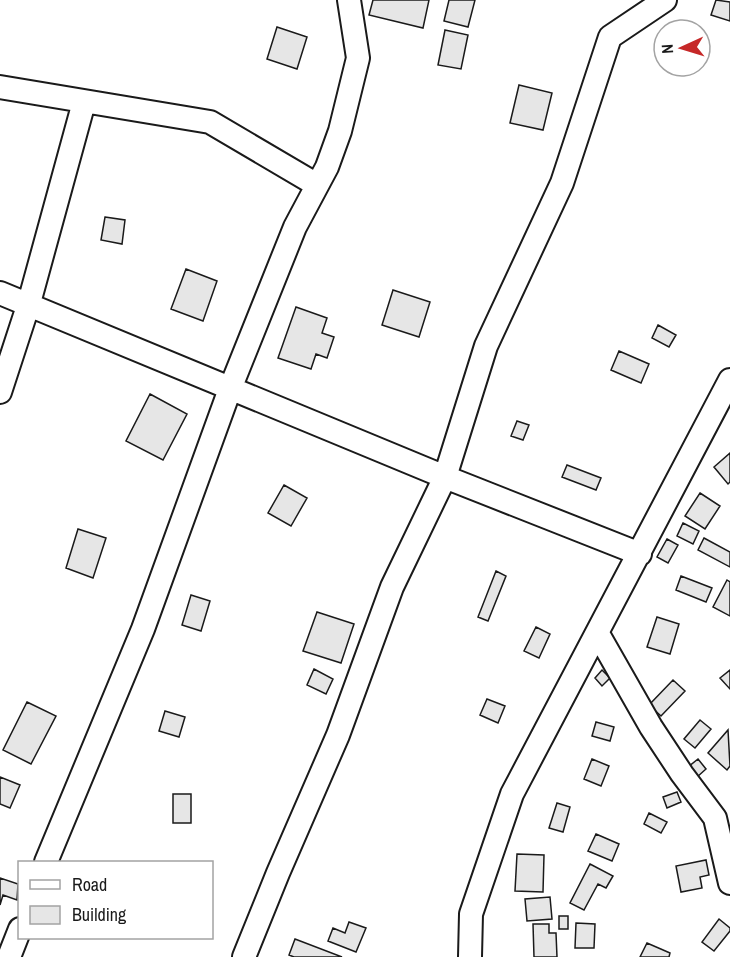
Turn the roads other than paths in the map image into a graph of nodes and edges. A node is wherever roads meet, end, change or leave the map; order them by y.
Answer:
1 (350, 0) edge
2 (664, 0) edge
3 (0, 87) edge
4 (84, 102) junction
5 (317, 185) junction
6 (0, 293) edge
7 (29, 303) junction
8 (730, 380) edge
9 (230, 389) junction
10 (0, 392) edge
11 (445, 477) junction
12 (640, 554) junction
13 (598, 634) junction
14 (723, 815) edge
15 (46, 861) edge
16 (730, 883) edge
17 (18, 934) edge
18 (9, 957) edge
19 (244, 957) edge
20 (470, 957) edge

1 - 5 street
2 - 11 street
3 - 4 street
4 - 5 street
4 - 7 street
5 - 9 street
6 - 7 street
7 - 9 street
7 - 10 street
8 - 12 street
9 - 11 street
9 - 15 street
11 - 12 street
11 - 19 street
12 - 13 street
13 - 14 street
13 - 20 street
14 - 16 street
17 - 18 street

